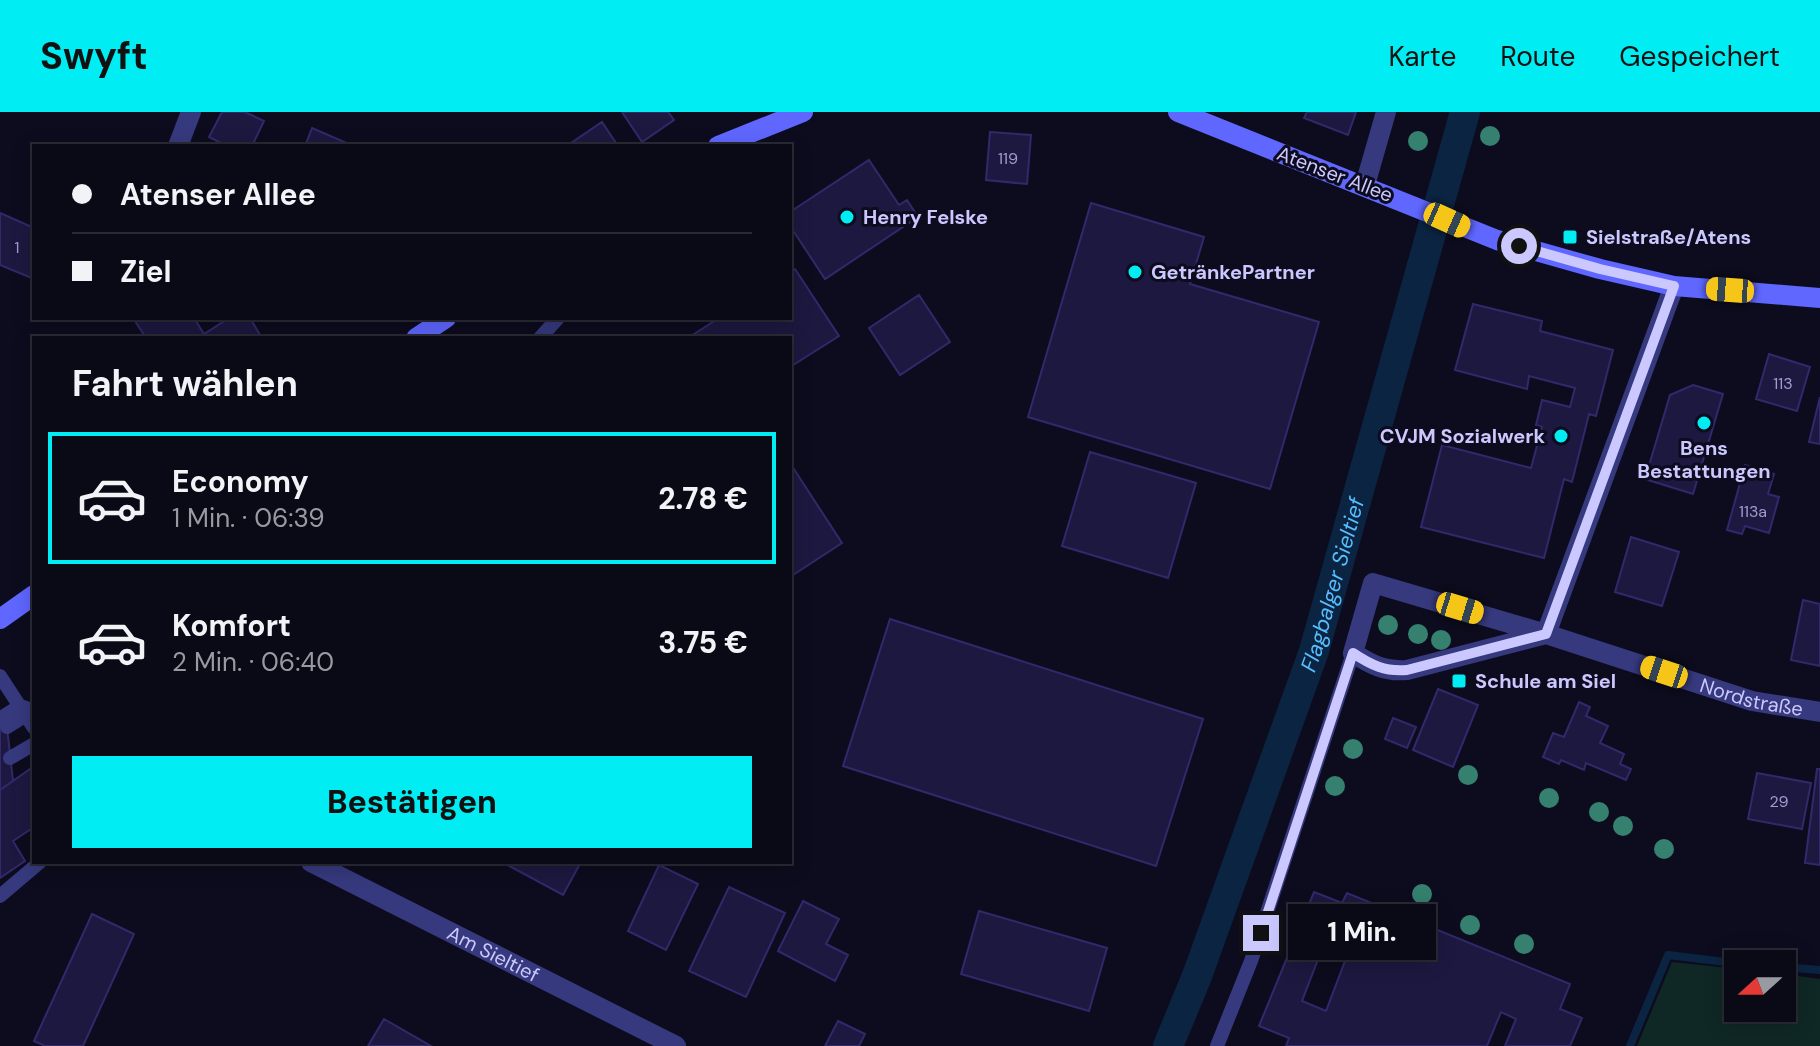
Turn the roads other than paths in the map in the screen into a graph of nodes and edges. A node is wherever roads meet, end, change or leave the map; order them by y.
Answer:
1 (191, 112) edge
2 (803, 112) edge
3 (1178, 112) edge
4 (1386, 112) edge
5 (746, 140) edge
6 (179, 144) edge
7 (1365, 185) junction
8 (1674, 286) junction
9 (1820, 298) edge
10 (443, 320) edge
11 (556, 320) edge
12 (419, 336) edge
13 (542, 336) edge
14 (32, 596) edge
15 (0, 619) edge
16 (1546, 634) junction
17 (1353, 653) junction
18 (2, 685) edge
19 (1820, 712) edge
20 (28, 715) edge
21 (4, 723) edge
22 (32, 745) edge
23 (10, 758) dead end
24 (38, 864) edge
25 (315, 864) edge
26 (0, 896) edge
27 (676, 1046) edge
28 (1217, 1046) edge

1 - 6 street
2 - 5 street
3 - 7 street, Atenser Allee
4 - 7 street
7 - 8 street, Atenser Allee
8 - 9 street, Atenser Allee
8 - 16 street
10 - 12 street
11 - 13 lane
14 - 15 street
16 - 17 street
16 - 17 street, Nordstraße
16 - 19 street, Nordstraße
17 - 28 lane
18 - 20 lane
20 - 21 lane
22 - 23 lane
24 - 26 lane
25 - 27 street, Am Sieltief

